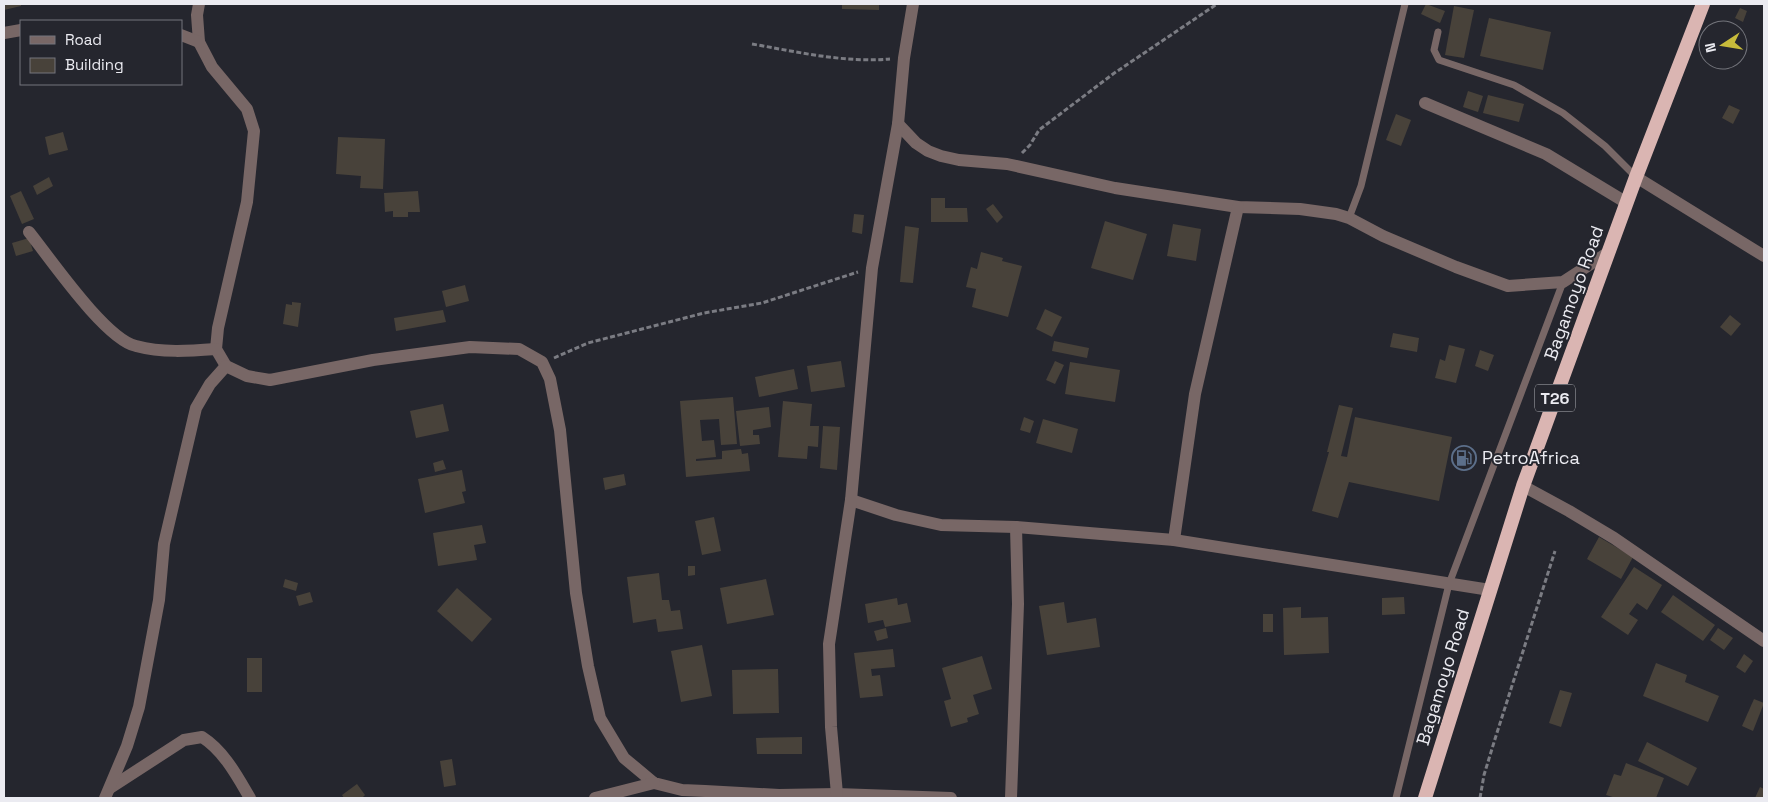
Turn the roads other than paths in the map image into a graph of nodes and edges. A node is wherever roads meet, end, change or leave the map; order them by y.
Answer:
1 (199, 4) edge
2 (913, 4) edge
3 (1405, 4) edge
4 (1704, 4) edge
5 (20, 30) edge
6 (1438, 32) dead end
7 (4, 33) edge
8 (182, 35) edge
9 (199, 42) junction
10 (1425, 104) dead end
11 (898, 124) junction
12 (1636, 177) junction
13 (1627, 203) junction
14 (1238, 207) junction
15 (1349, 218) junction
16 (30, 232) dead end
17 (1609, 252) junction
18 (1764, 256) edge
19 (1563, 282) junction
20 (216, 349) junction
21 (226, 366) junction
22 (1523, 486) junction
23 (851, 500) junction
24 (1016, 527) junction
25 (1174, 540) junction
26 (1449, 584) junction
27 (1490, 590) junction
28 (1764, 641) edge
29 (654, 783) junction
30 (107, 793) edge
31 (837, 794) junction
32 (250, 798) edge
33 (595, 798) edge
34 (951, 798) edge
35 (1011, 798) edge
36 (1396, 798) edge
37 (1425, 798) edge

1 - 9 street
2 - 11 street
3 - 15 lane
4 - 12 highway, Bagamoyo Road / T26
5 - 7 street
6 - 12 lane
8 - 9 street
9 - 20 street
10 - 13 street
11 - 14 street
11 - 23 street
12 - 13 highway, Bagamoyo Road / T26
12 - 18 street
13 - 17 highway, Bagamoyo Road / T26
14 - 15 street
14 - 25 street
15 - 19 street
16 - 20 street
17 - 19 street
17 - 22 highway, Bagamoyo Road / T26
19 - 26 lane
20 - 21 street
21 - 29 street
21 - 30 street
22 - 27 highway, Bagamoyo Road / T26
22 - 28 street
23 - 24 street
23 - 31 street
24 - 25 street
24 - 35 street
25 - 26 street
26 - 27 street
26 - 36 lane
27 - 37 highway, Bagamoyo Road / T26
29 - 31 street
29 - 33 street
30 - 32 street
31 - 34 street

